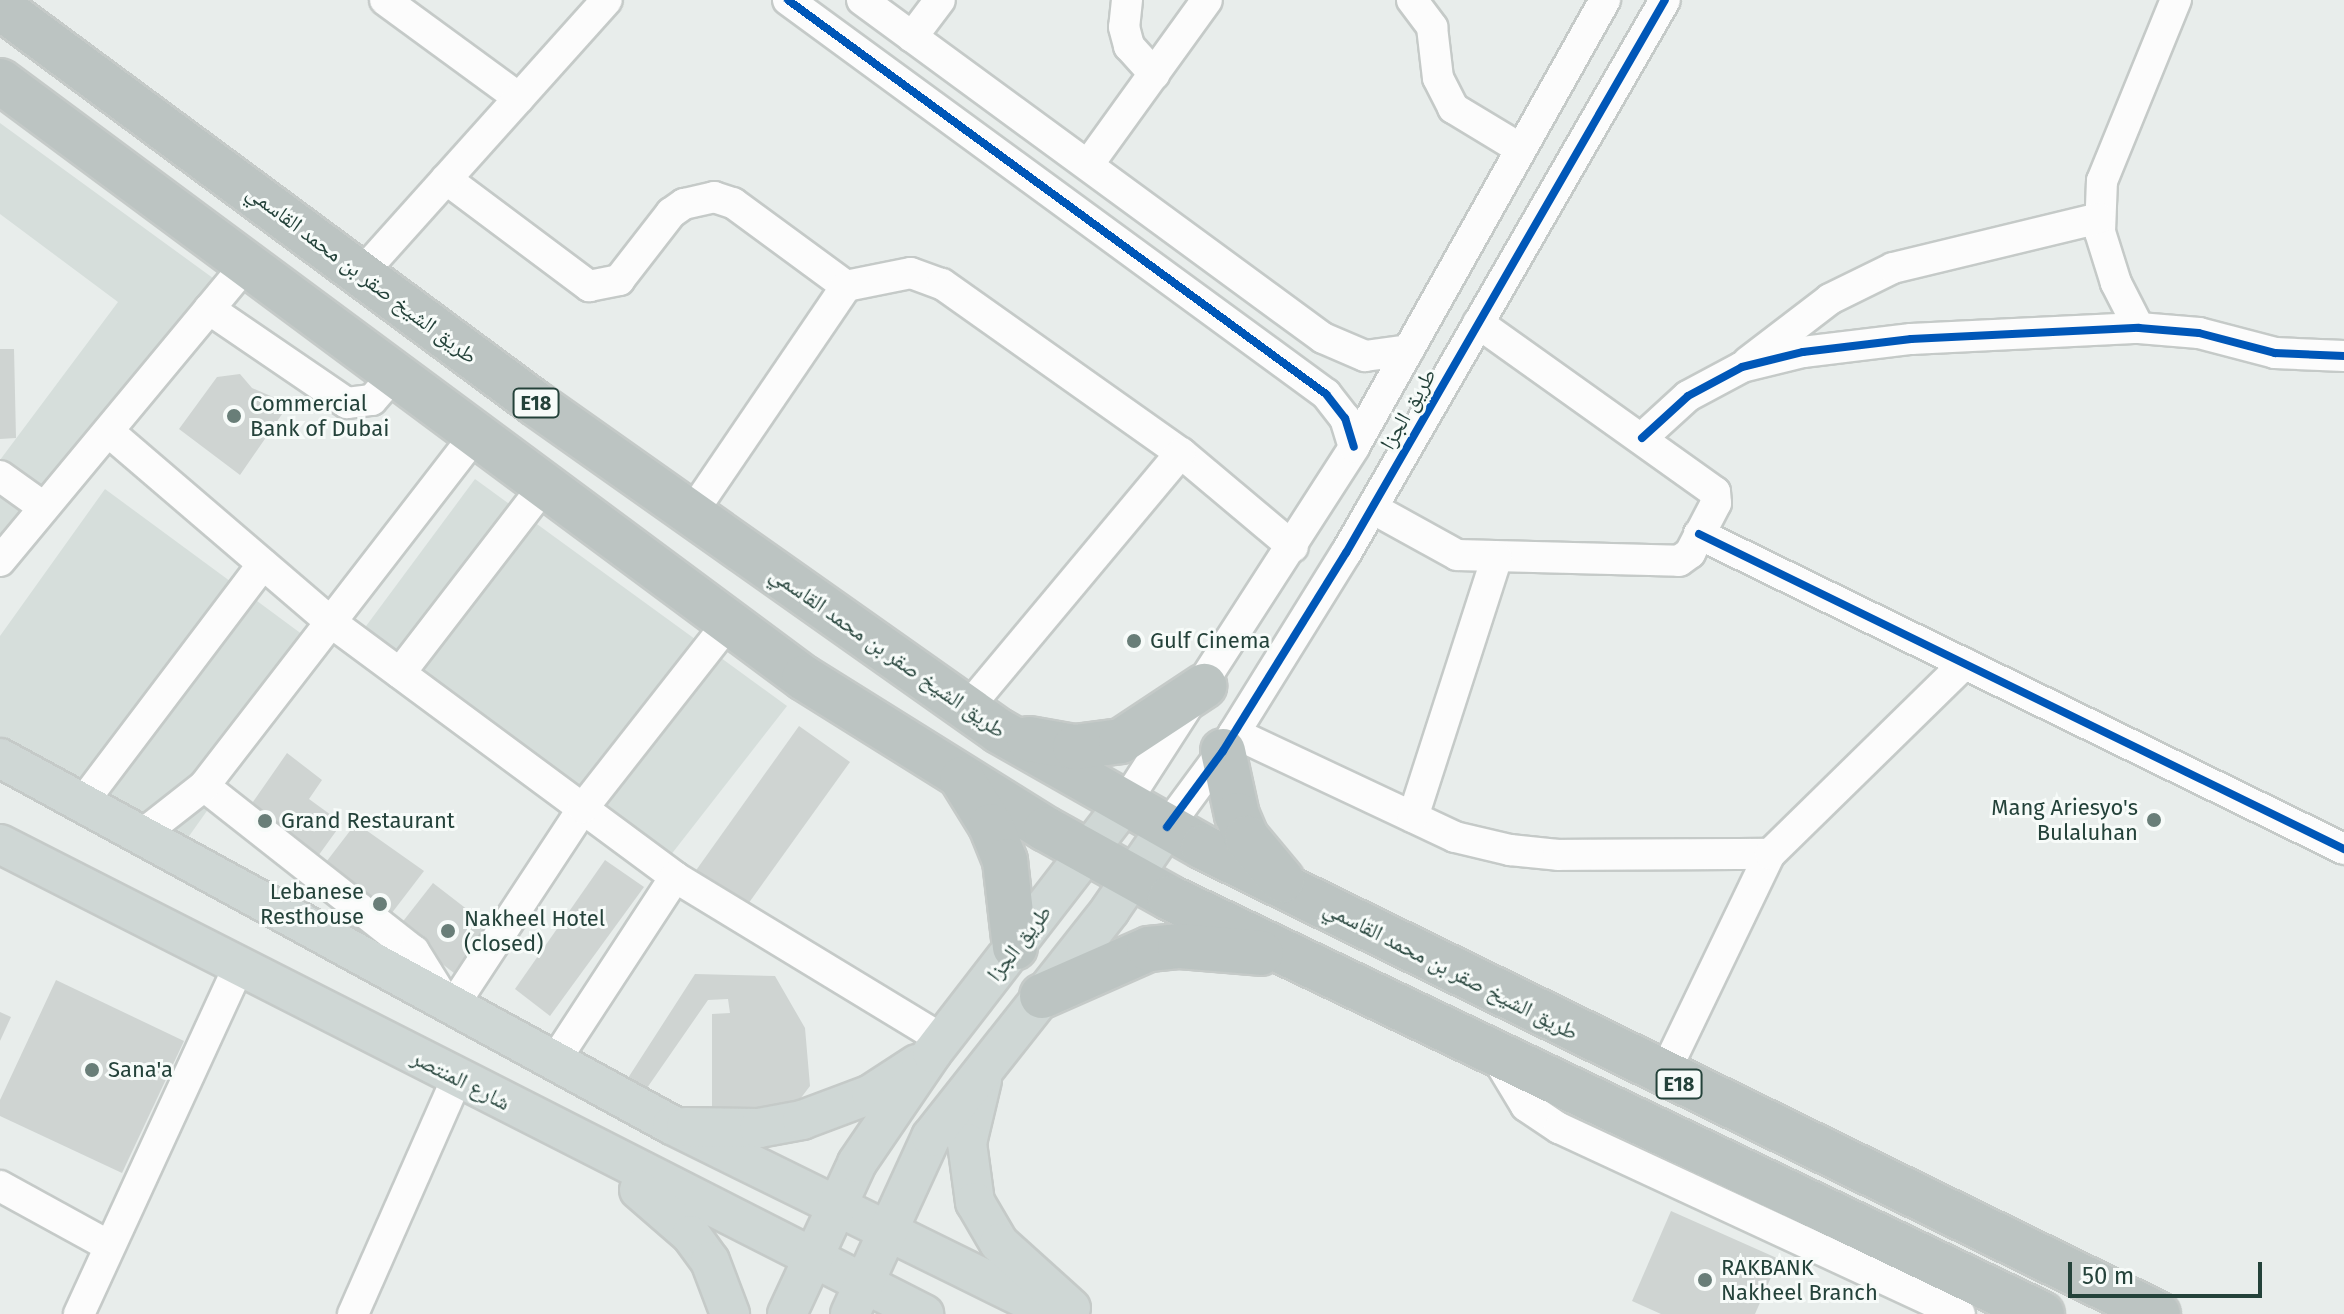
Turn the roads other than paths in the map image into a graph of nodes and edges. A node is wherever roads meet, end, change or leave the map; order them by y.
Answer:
1 (385, 0) edge
2 (607, 0) edge
3 (788, 0) edge
4 (862, 0) edge
5 (940, 0) edge
6 (1127, 0) edge
7 (1207, 0) edge
8 (1412, 0) edge
9 (1605, 0) edge
10 (1665, 0) edge
11 (2176, 0) edge
12 (0, 7) edge
13 (912, 37) junction
14 (1154, 74) junction
15 (0, 81) edge
16 (519, 98) junction
17 (1521, 149) junction
18 (1088, 165) junction
19 (446, 179) junction
20 (2099, 218) junction
21 (246, 265) junction
22 (361, 274) junction
23 (846, 286) junction
24 (1279, 306) junction
25 (209, 309) junction
26 (1478, 323) junction
27 (2139, 328) junction
28 (1258, 342) junction
29 (1409, 350) junction
30 (2344, 356) edge
31 (1742, 367) junction
32 (394, 375) junction
33 (109, 432) junction
34 (475, 435) junction
35 (1642, 438) junction
36 (1354, 447) junction
37 (1181, 453) junction
38 (0, 476) edge
39 (544, 486) junction
40 (42, 506) junction
41 (1372, 508) junction
42 (692, 513) junction
43 (1699, 534) junction
44 (1293, 547) junction
45 (1497, 557) junction
46 (0, 561) edge
47 (263, 564) junction
48 (328, 620) junction
49 (729, 622) junction
50 (1964, 664) junction
51 (400, 673) junction
52 (1204, 686) junction
53 (982, 721) junction
54 (1228, 742) junction
55 (0, 758) edge
56 (950, 765) junction
57 (204, 786) junction
58 (83, 802) junction
59 (1125, 803) junction
60 (583, 808) junction
61 (1413, 817) junction
62 (1167, 827) junction
63 (144, 833) junction
64 (0, 844) edge
65 (2344, 849) edge
66 (1089, 853) junction
67 (1770, 854) junction
68 (675, 877) junction
69 (1132, 877) junction
70 (1291, 891) junction
71 (1015, 947) junction
72 (1289, 956) junction
73 (238, 969) junction
74 (1042, 996) junction
75 (449, 1003) junction
76 (938, 1046) junction
77 (1494, 1053) junction
78 (988, 1061) junction
79 (554, 1062) junction
80 (1663, 1076) junction
81 (457, 1078) junction
82 (672, 1125) junction
83 (571, 1137) junction
84 (0, 1186) edge
85 (836, 1208) junction
86 (885, 1231) junction
87 (109, 1246) junction
88 (813, 1260) junction
89 (857, 1299) edge
90 (79, 1314) edge
91 (353, 1314) edge
92 (730, 1314) edge
93 (787, 1314) edge
94 (924, 1314) edge
95 (1056, 1314) edge
96 (1075, 1314) edge
97 (1960, 1314) edge
98 (2042, 1314) edge
99 (2158, 1314) edge

1 - 16 street
2 - 16 street
3 - 28 street
4 - 13 street
5 - 13 street
6 - 14 street
7 - 14 street
8 - 17 street
9 - 17 street, طريق الجزا
10 - 26 street, طريق الجزا
11 - 20 street
12 - 22 highway, طريق الشيخ صقر بن محمد القاسمي / E18
13 - 18 street
14 - 18 street
15 - 21 highway, E18
16 - 19 street
17 - 29 street, طريق الجزا
18 - 24 street
19 - 22 street
19 - 23 street
20 - 27 street
20 - 31 street
21 - 25 street
21 - 32 highway, E18
22 - 42 highway, طريق الشيخ صقر بن محمد القاسمي / E18
23 - 37 street
23 - 42 street
24 - 28 street
24 - 29 street
25 - 32 street
25 - 33 street
26 - 35 street
26 - 41 street, طريق الجزا
27 - 30 street
27 - 31 street
28 - 36 street
29 - 36 street, طريق الجزا
31 - 35 street
32 - 34 highway, E18
33 - 40 street
33 - 47 street
34 - 39 highway, E18
34 - 48 street
35 - 43 street
36 - 44 street, طريق الجزا
37 - 44 street
37 - 53 street
38 - 40 street
39 - 49 highway, E18
39 - 51 street
40 - 46 street
41 - 45 street
41 - 54 street, طريق الجزا
42 - 53 highway, طريق الشيخ صقر بن محمد القاسمي / E18
43 - 45 street
43 - 50 street
44 - 52 street, طريق الجزا
45 - 61 street
47 - 48 street
47 - 58 street
48 - 51 street
48 - 57 street
49 - 56 highway, E18
49 - 60 street
50 - 65 street
50 - 67 street
51 - 60 street
52 - 53 highway
52 - 59 street, طريق الجزا
53 - 59 highway, طريق الشيخ صقر بن محمد القاسمي / E18
54 - 61 street
54 - 62 street, طريق الجزا
54 - 70 highway
55 - 58 main road
56 - 66 highway, E18
56 - 71 highway
57 - 63 street
57 - 75 street
58 - 63 main road
59 - 62 highway, طريق الشيخ صقر بن محمد القاسمي / E18
59 - 66 main road, طريق الجزا
60 - 68 street
60 - 75 street
61 - 67 street
62 - 69 main road, طريق الجزا
62 - 70 highway, طريق الشيخ صقر بن محمد القاسمي / E18
63 - 75 main road
64 - 73 main road, شارع المنتصر
66 - 69 highway, E18
66 - 71 main road, طريق الجزا
67 - 80 street
68 - 76 street
68 - 79 street
69 - 72 highway, E18
69 - 74 main road, طريق الجزا
70 - 80 highway, طريق الشيخ صقر بن محمد القاسمي / E18
71 - 76 main road, طريق الجزا
72 - 74 highway
72 - 77 highway, E18
73 - 81 main road, شارع المنتصر
73 - 87 street
74 - 78 main road, طريق الجزا
75 - 79 main road
76 - 82 main road
76 - 85 main road, طريق الجزا
77 - 97 street
77 - 98 highway, E18
78 - 86 main road, طريق الجزا
78 - 96 main road
79 - 82 main road
80 - 99 highway, طريق الشيخ صقر بن محمد القاسمي / E18
81 - 83 main road, شارع المنتصر
81 - 91 street
82 - 85 main road
83 - 88 main road, شارع المنتصر
83 - 92 main road
84 - 87 street
85 - 86 main road
85 - 88 main road, طريق الجزا
86 - 89 main road, طريق الجزا
86 - 95 main road
87 - 90 street
88 - 89 main road, شارع المنتصر
88 - 93 main road, طريق الجزا
89 - 94 main road, شارع المنتصر

